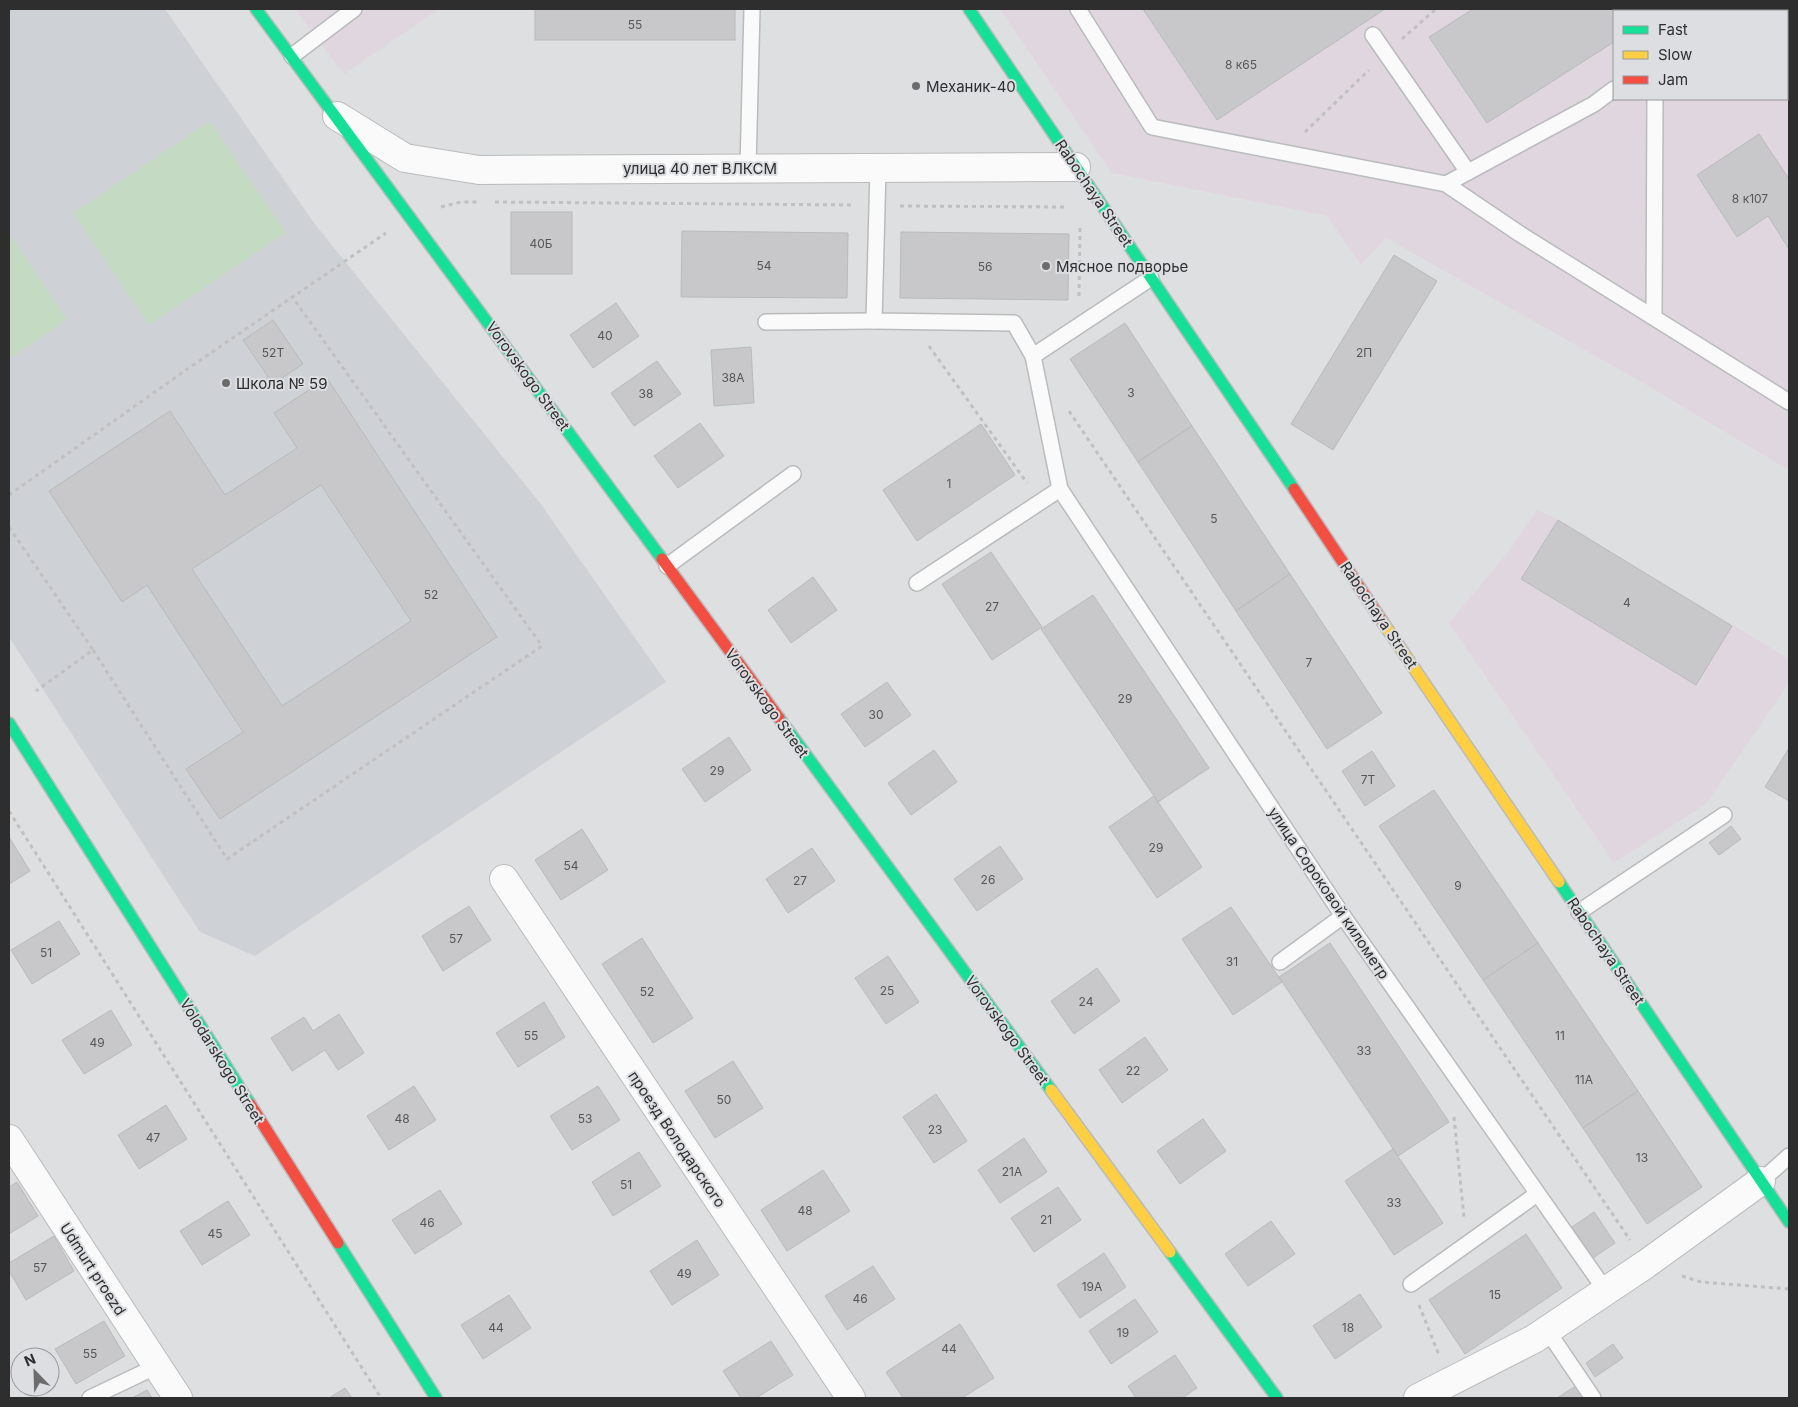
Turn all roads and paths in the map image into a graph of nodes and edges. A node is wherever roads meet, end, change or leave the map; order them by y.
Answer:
1 (256, 9) edge
2 (354, 9) edge
3 (752, 9) edge
4 (969, 9) edge
5 (1078, 9) edge
6 (1436, 9) edge
7 (1373, 35) dead end
8 (1386, 54) junction
9 (292, 56) junction
10 (1613, 91) edge
11 (1655, 100) edge
12 (337, 116) junction
13 (1283, 153) junction
14 (1076, 167) junction
15 (748, 168) junction
16 (878, 168) junction
17 (1468, 172) junction
18 (1446, 184) junction
19 (481, 202) dead end
20 (491, 202) dead end
21 (877, 205) junction
22 (1070, 207) dead end
23 (410, 215) junction
24 (1080, 217) dead end
25 (1151, 278) junction
26 (293, 298) junction
27 (1079, 306) dead end
28 (1654, 318) junction
29 (874, 321) junction
30 (911, 321) junction
31 (766, 322) dead end
32 (1033, 356) junction
33 (1789, 402) edge
34 (1066, 406) dead end
35 (793, 474) dead end
36 (1060, 489) junction
37 (9, 495) edge
38 (1040, 502) junction
39 (9, 527) edge
40 (667, 566) junction
41 (918, 583) dead end
42 (93, 650) junction
43 (36, 691) dead end
44 (9, 723) edge
45 (9, 811) edge
46 (1724, 815) dead end
47 (504, 879) dead end
48 (1579, 912) junction
49 (1343, 916) junction
50 (1280, 962) dead end
51 (1454, 1116) dead end
52 (9, 1139) edge
53 (1789, 1156) edge
54 (1761, 1181) junction
55 (1538, 1194) junction
56 (1789, 1222) edge
57 (1466, 1244) junction
58 (1646, 1264) junction
59 (1411, 1284) joint
60 (1789, 1288) edge
61 (1606, 1291) junction
62 (1547, 1330) junction
63 (156, 1366) junction
64 (1449, 1382) junction
65 (90, 1398) edge
66 (178, 1398) edge
67 (381, 1398) edge
68 (436, 1398) edge
69 (851, 1398) edge
70 (1277, 1398) edge
71 (1418, 1398) edge
72 (1593, 1398) edge

1 - 9 street, Vorovskogo Street
2 - 9 lane
3 - 15 lane
4 - 14 street, Rabochaya Street
5 - 13 lane
6 - 8 path
7 - 8 lane
8 - 13 path
8 - 17 lane
9 - 12 street, Vorovskogo Street
10 - 17 lane
11 - 28 lane
12 - 15 street, улица 40 лет ВЛКСМ
12 - 23 street, Vorovskogo Street
13 - 18 lane
14 - 16 street, улица 40 лет ВЛКСМ
14 - 25 street, Rabochaya Street
15 - 16 street, улица 40 лет ВЛКСМ
16 - 21 lane
17 - 18 lane
18 - 28 lane
19 - 23 path
20 - 21 path
21 - 22 path
21 - 29 lane
23 - 26 path
23 - 40 street, Vorovskogo Street
24 - 27 path
25 - 32 lane
25 - 48 street, Rabochaya Street
26 - 37 path
26 - 42 path
28 - 33 lane
29 - 30 lane
29 - 31 lane
30 - 32 lane
30 - 38 path
32 - 36 lane
34 - 58 path
35 - 40 lane
36 - 38 lane
36 - 49 lane, улица Сороковой километр
38 - 41 lane
39 - 42 path
40 - 70 street, Vorovskogo Street
42 - 43 path
44 - 68 street, Volodarskogo Street
45 - 67 path
46 - 48 lane
47 - 69 street, проезд Володарского
48 - 54 street, Rabochaya Street
49 - 50 lane
49 - 55 lane, улица Сороковой километр
51 - 57 path
52 - 63 street, Udmurt proezd
53 - 54 lane
54 - 56 street, Rabochaya Street
54 - 58 street
55 - 57 lane
55 - 61 lane, улица Сороковой километр
57 - 59 lane
58 - 60 path
58 - 61 street
59 - 64 path
61 - 62 street
62 - 64 street
62 - 72 lane
63 - 65 lane
63 - 66 street, Udmurt proezd
64 - 71 street

